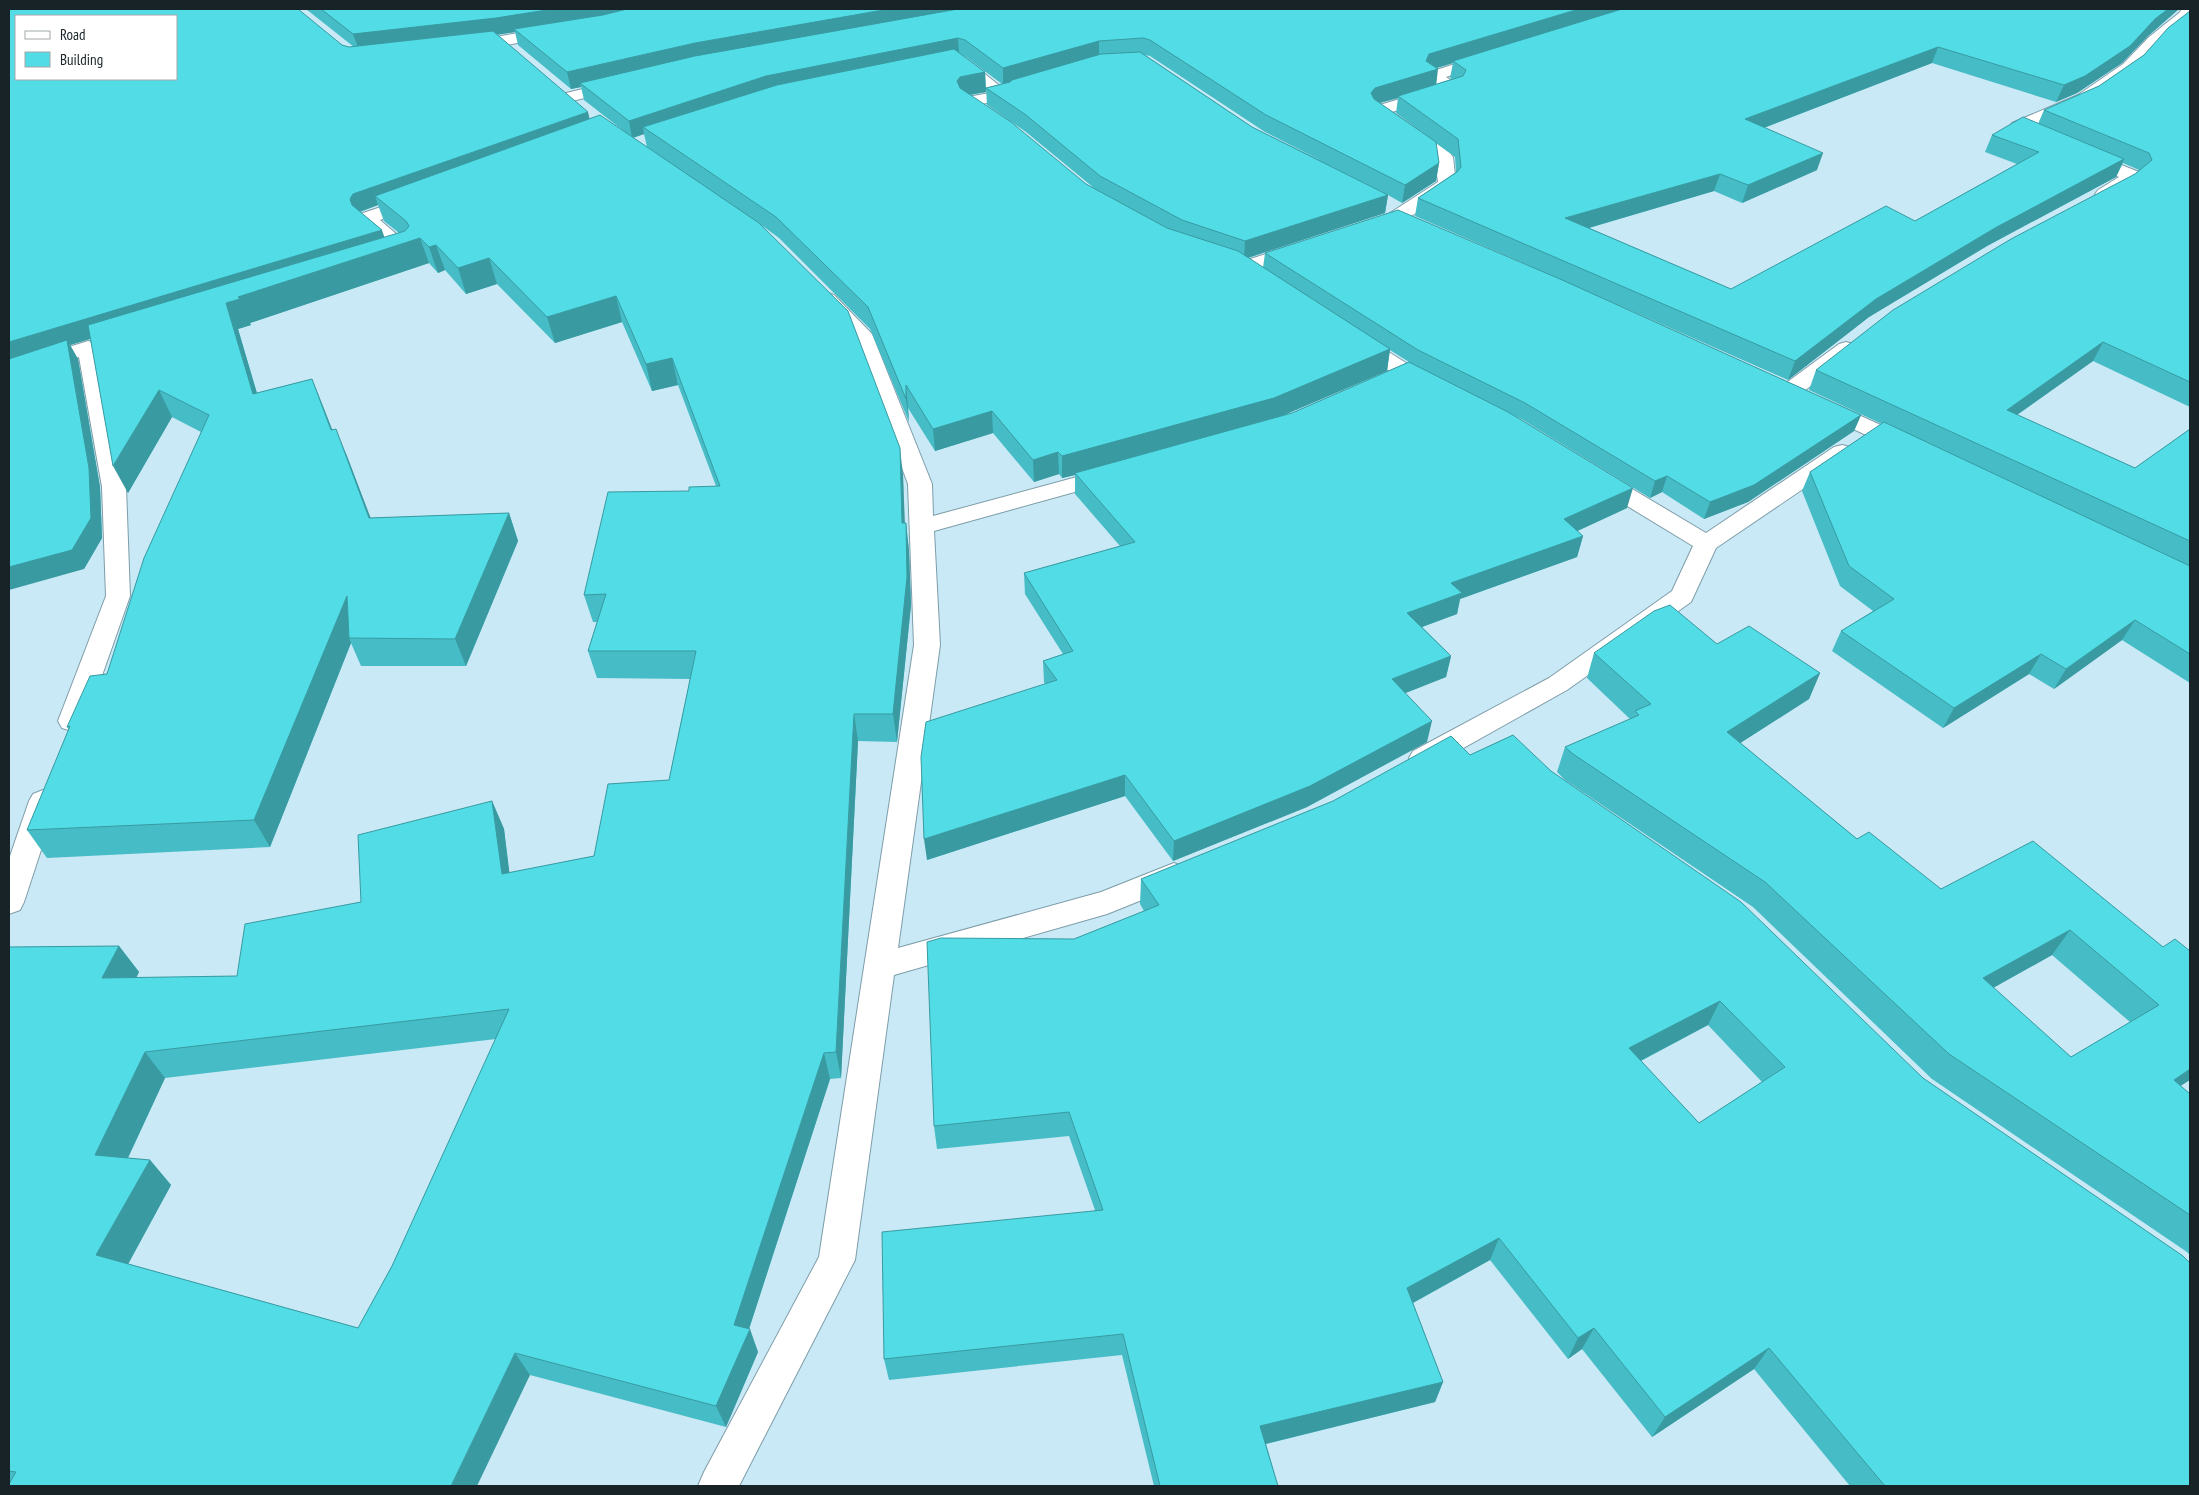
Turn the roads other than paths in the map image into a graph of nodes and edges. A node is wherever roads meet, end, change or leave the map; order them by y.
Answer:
1 (2189, 9) edge
2 (568, 30) edge
3 (1503, 54) edge
4 (523, 59) edge
5 (940, 65) edge
6 (633, 82) edge
7 (588, 114) edge
8 (1004, 127) edge
9 (2054, 142) edge
10 (2071, 150) edge
11 (432, 194) edge
12 (2092, 200) edge
13 (1396, 216) edge
14 (1316, 244) edge
15 (1200, 252) edge
16 (378, 260) edge
17 (1244, 267) junction
18 (1269, 283) edge
19 (813, 285) edge
20 (1342, 330) edge
21 (1863, 335) edge
22 (1407, 372) junction
23 (9, 373) edge
24 (1772, 383) edge
25 (1380, 384) edge
26 (1790, 391) junction
27 (1451, 394) edge
28 (1875, 430) junction
29 (1920, 451) edge
30 (1580, 467) edge
31 (1130, 469) edge
32 (921, 527) junction
33 (1706, 544) junction
34 (65, 740) edge
35 (1403, 770) edge
36 (52, 776) edge
37 (1199, 865) edge
38 (9, 902) edge
39 (880, 966) junction
40 (718, 1486) edge

1 - 9 street
2 - 4 street
3 - 13 street
5 - 8 street
6 - 7 street
10 - 12 street
11 - 16 street
14 - 17 street
15 - 17 street
17 - 18 street
19 - 32 street
20 - 22 street
21 - 26 street
22 - 25 street
22 - 27 street
23 - 34 street
24 - 26 street
26 - 28 street
28 - 29 street
28 - 33 street
30 - 33 street
31 - 32 street
32 - 39 street
33 - 35 street
36 - 38 street
37 - 39 street
39 - 40 street

